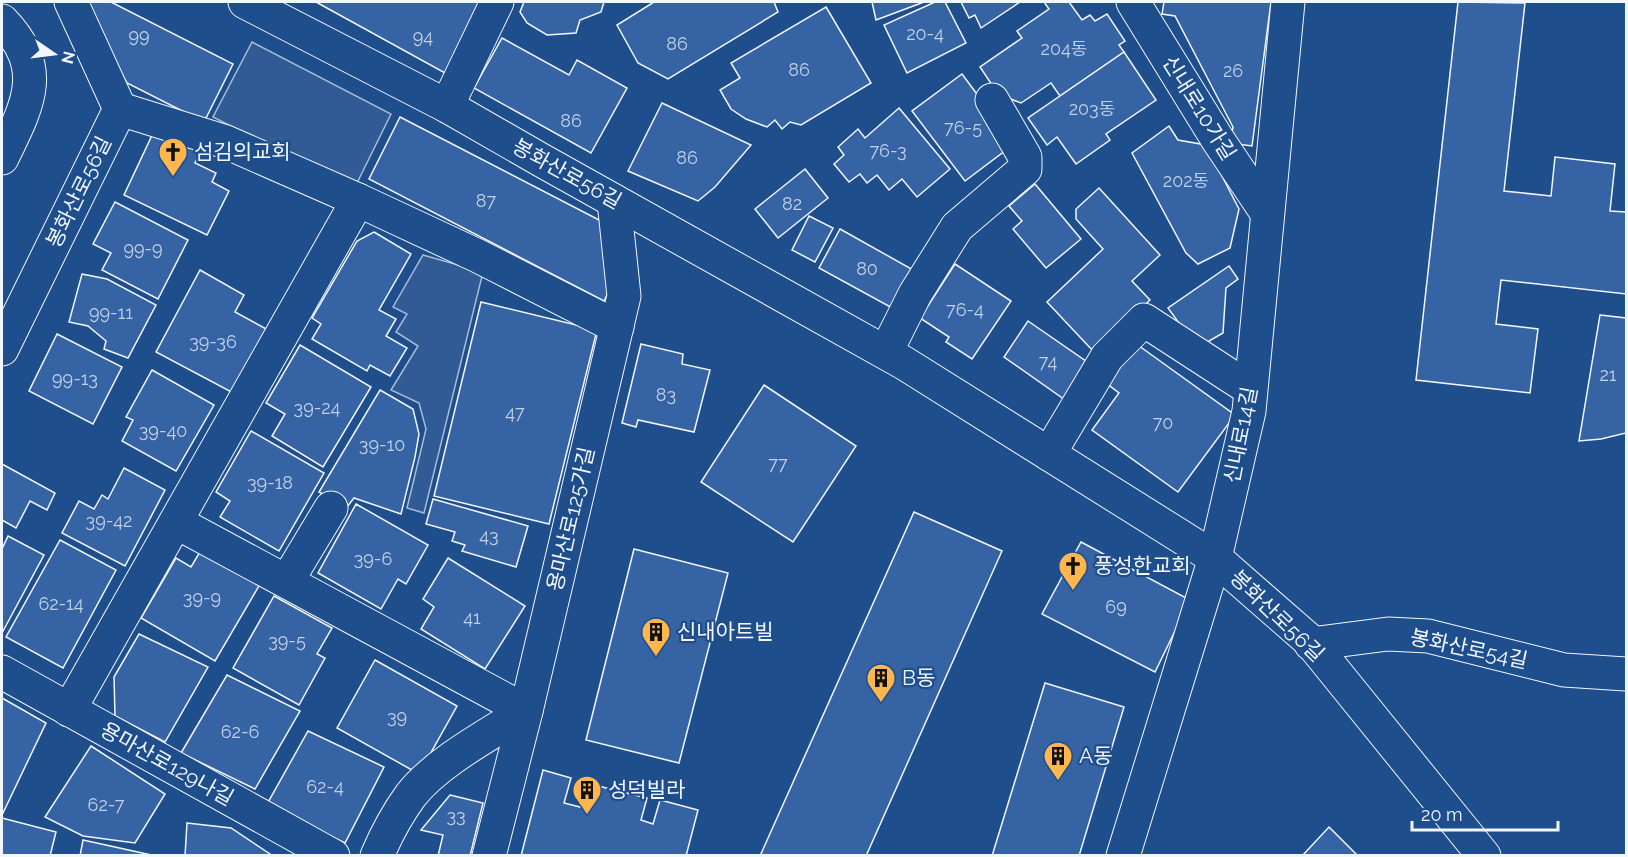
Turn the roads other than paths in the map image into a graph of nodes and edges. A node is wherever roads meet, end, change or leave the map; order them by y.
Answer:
1 (71, 2) edge
2 (245, 2) edge
3 (497, 2) edge
4 (1133, 2) edge
5 (1288, 2) edge
6 (2, 21) edge
7 (992, 100) dead end
8 (447, 106) junction
9 (120, 109) junction
10 (2, 158) edge
11 (358, 200) junction
12 (614, 201) junction
13 (1267, 213) junction
14 (617, 327) junction
15 (2, 349) edge
16 (885, 352) junction
17 (1251, 385) junction
18 (1049, 454) junction
19 (331, 508) dead end
20 (176, 522) junction
21 (1215, 558) junction
22 (287, 582) junction
23 (1311, 644) junction
24 (2, 672) edge
25 (1626, 675) edge
26 (69, 710) junction
27 (526, 711) junction
28 (333, 855) edge
29 (377, 855) edge
30 (489, 855) edge
31 (1123, 855) edge
32 (1484, 855) edge

1 - 9 street
2 - 8 street, 봉화산로56길
3 - 8 street
4 - 13 street, 신내로10가길
5 - 13 street, 신내로14길
6 - 10 street
7 - 16 street
8 - 12 street, 봉화산로56길
9 - 11 street
9 - 15 street, 봉화산로56길
11 - 14 street
11 - 20 street
12 - 14 street, 용마산로125가길
12 - 16 street, 봉화산로56길
13 - 17 street, 신내로14길
14 - 27 street, 용마산로125가길
16 - 18 street, 봉화산로56길
17 - 18 street
17 - 21 street, 신내로14길
18 - 21 street, 봉화산로56길
19 - 22 street
20 - 22 street
20 - 26 street
21 - 23 street, 봉화산로56길
21 - 31 street, 신내로14길
22 - 27 street
23 - 25 street, 봉화산로54길
23 - 32 street, 봉화산로56길
24 - 26 street, 용마산로129나길
26 - 28 street, 용마산로129나길
27 - 29 street
27 - 30 street, 용마산로125가길

